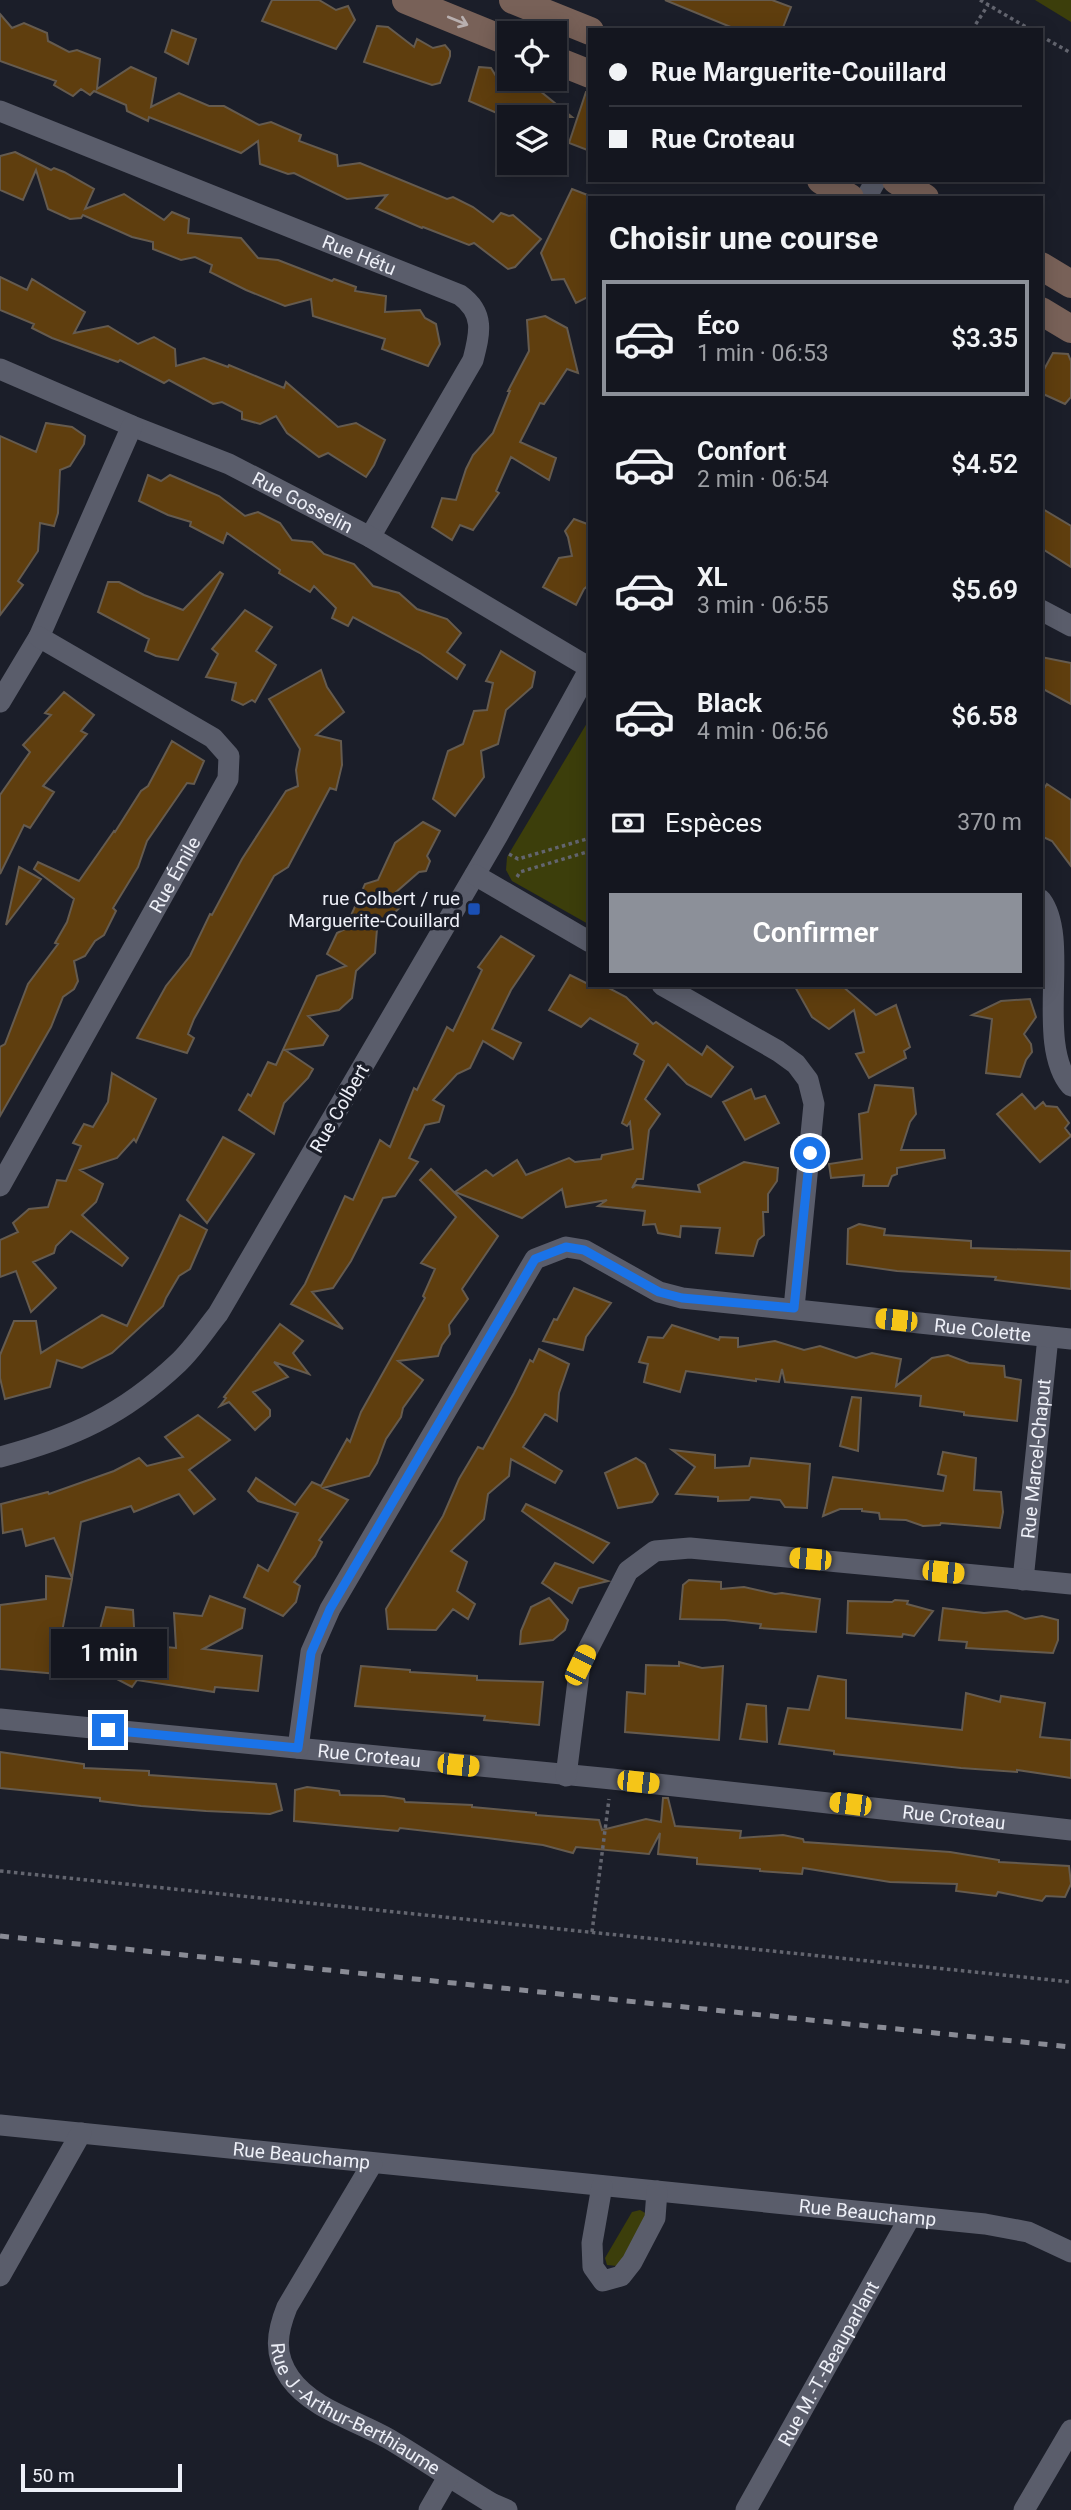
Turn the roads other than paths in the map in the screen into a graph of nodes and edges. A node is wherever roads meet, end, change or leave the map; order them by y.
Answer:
1 (406, 0) edge
2 (513, 0) edge
3 (588, 30) edge
4 (497, 37) edge
5 (567, 65) edge
6 (588, 73) edge
7 (0, 111) edge
8 (824, 182) edge
9 (899, 182) edge
10 (847, 196) edge
11 (922, 196) edge
12 (1043, 268) edge
13 (1071, 284) edge
14 (1043, 312) edge
15 (1071, 329) edge
16 (0, 369) edge
17 (132, 426) junction
18 (370, 537) junction
19 (1043, 611) edge
20 (1071, 626) edge
21 (38, 637) junction
22 (588, 667) edge
23 (588, 672) edge
24 (0, 702) edge
25 (475, 875) junction
26 (1043, 902) edge
27 (588, 941) edge
28 (666, 987) edge
29 (1071, 1086) edge
30 (0, 1186) edge
31 (794, 1308) junction
32 (1048, 1337) junction
33 (1071, 1339) edge
34 (0, 1457) edge
35 (1023, 1580) junction
36 (1071, 1584) edge
37 (0, 1719) edge
38 (298, 1748) junction
39 (565, 1776) junction
40 (1071, 1830) edge
41 (0, 2125) edge
42 (81, 2133) junction
43 (372, 2164) junction
44 (602, 2186) junction
45 (657, 2191) junction
46 (910, 2217) junction
47 (1071, 2252) edge
48 (0, 2276) edge
49 (1071, 2430) edge
50 (448, 2477) junction
51 (429, 2510) edge
52 (507, 2510) edge
53 (746, 2510) edge
54 (1024, 2510) edge

1 -> 4 street
2 - 3 street
5 - 6 street
7 - 18 street, Rue Hétu
8 - 10 street
9 - 11 street
12 - 13 street
14 - 15 street
16 - 17 street, Rue Gosselin
17 - 18 street, Rue Gosselin
17 - 21 street
18 - 22 street, Rue Gosselin
19 - 20 street
21 - 24 street
21 - 30 street, Rue Émile
23 - 25 street, Rue Colbert
25 - 27 street
25 - 34 street, Rue Colbert
26 - 29 street
28 - 31 street
31 - 32 street, Rue Colette
31 - 38 street, Rue Colette
32 - 33 street, Rue Colette
32 - 35 street, Rue Marcel-Chaput
35 - 36 street
35 - 39 street
37 - 38 street, Rue Croteau
38 - 39 street, Rue Croteau
39 - 40 street, Rue Croteau
41 - 42 street, Rue Beauchamp
42 - 43 street, Rue Beauchamp
42 - 48 street
43 - 44 street, Rue Beauchamp
43 - 50 street, Rue J.-Arthur-Berthiaume
44 - 45 street, Rue Beauchamp
44 - 45 street
45 - 46 street, Rue Beauchamp
46 - 47 street, Rue Beauchamp
46 - 53 street, Rue M.-T.-Beauparlant
49 - 54 street
50 - 51 street
50 - 52 street, Rue J.-Arthur-Berthiaume

